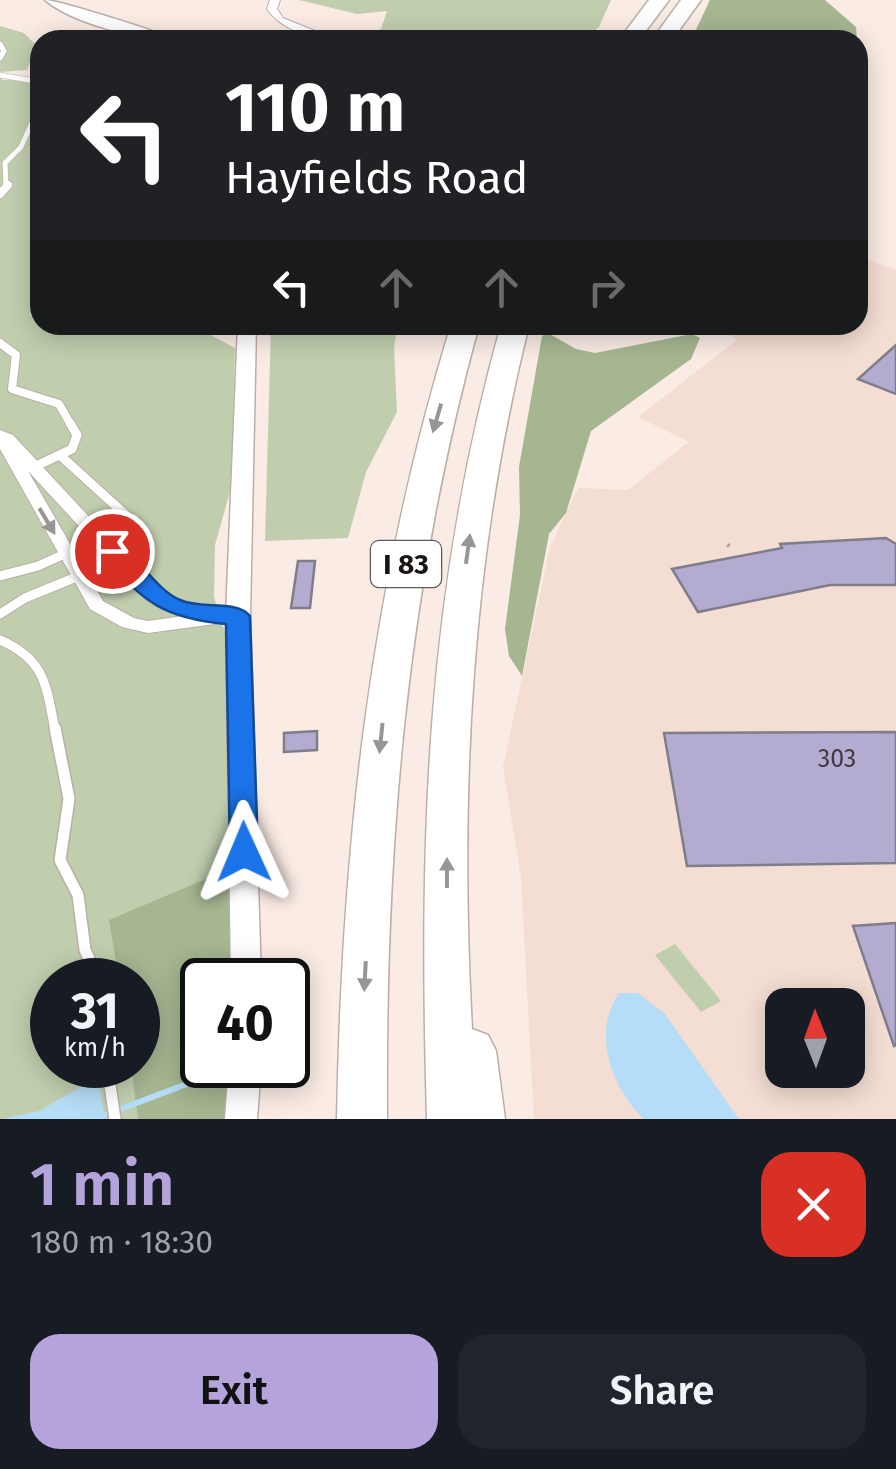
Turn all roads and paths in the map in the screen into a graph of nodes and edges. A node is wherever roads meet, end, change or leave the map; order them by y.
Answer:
1 (51, 0) edge
2 (275, 0) edge
3 (659, 0) edge
4 (691, 0) edge
5 (133, 30) edge
6 (306, 30) edge
7 (636, 30) edge
8 (669, 30) edge
9 (0, 44) edge
10 (0, 58) edge
11 (0, 75) edge
12 (30, 80) edge
13 (30, 128) edge
14 (0, 194) edge
15 (247, 335) edge
16 (463, 335) edge
17 (512, 335) edge
18 (0, 343) edge
19 (0, 433) edge
20 (62, 457) junction
21 (36, 466) junction
22 (106, 544) junction
23 (66, 553) junction
24 (0, 576) edge
25 (80, 577) junction
26 (0, 614) edge
27 (238, 616) junction
28 (0, 640) edge
29 (89, 958) edge
30 (246, 958) edge
31 (447, 970) junction
32 (108, 1088) edge
33 (243, 1088) edge
34 (361, 1113) edge
35 (115, 1119) edge
36 (241, 1119) edge
37 (452, 1119) edge
38 (480, 1119) edge

1 - 5 street
2 - 6 street
3 - 7 highway
4 - 8 highway
9 - 10 lane
11 - 12 lane
13 - 14 lane
15 - 27 street
16 -> 34 highway, I 83
31 -> 17 highway, I 83
18 - 20 lane
19 - 21 street
19 -> 23 street
20 - 21 lane
20 - 22 lane
21 - 22 street
22 - 23 lane
22 - 25 lane
22 - 27 street
23 - 24 lane
23 - 25 street
25 - 26 lane
25 - 27 street
27 - 30 street
28 - 29 lane
31 - 37 highway, I 83
31 - 38 highway
32 - 35 lane
33 - 36 street

